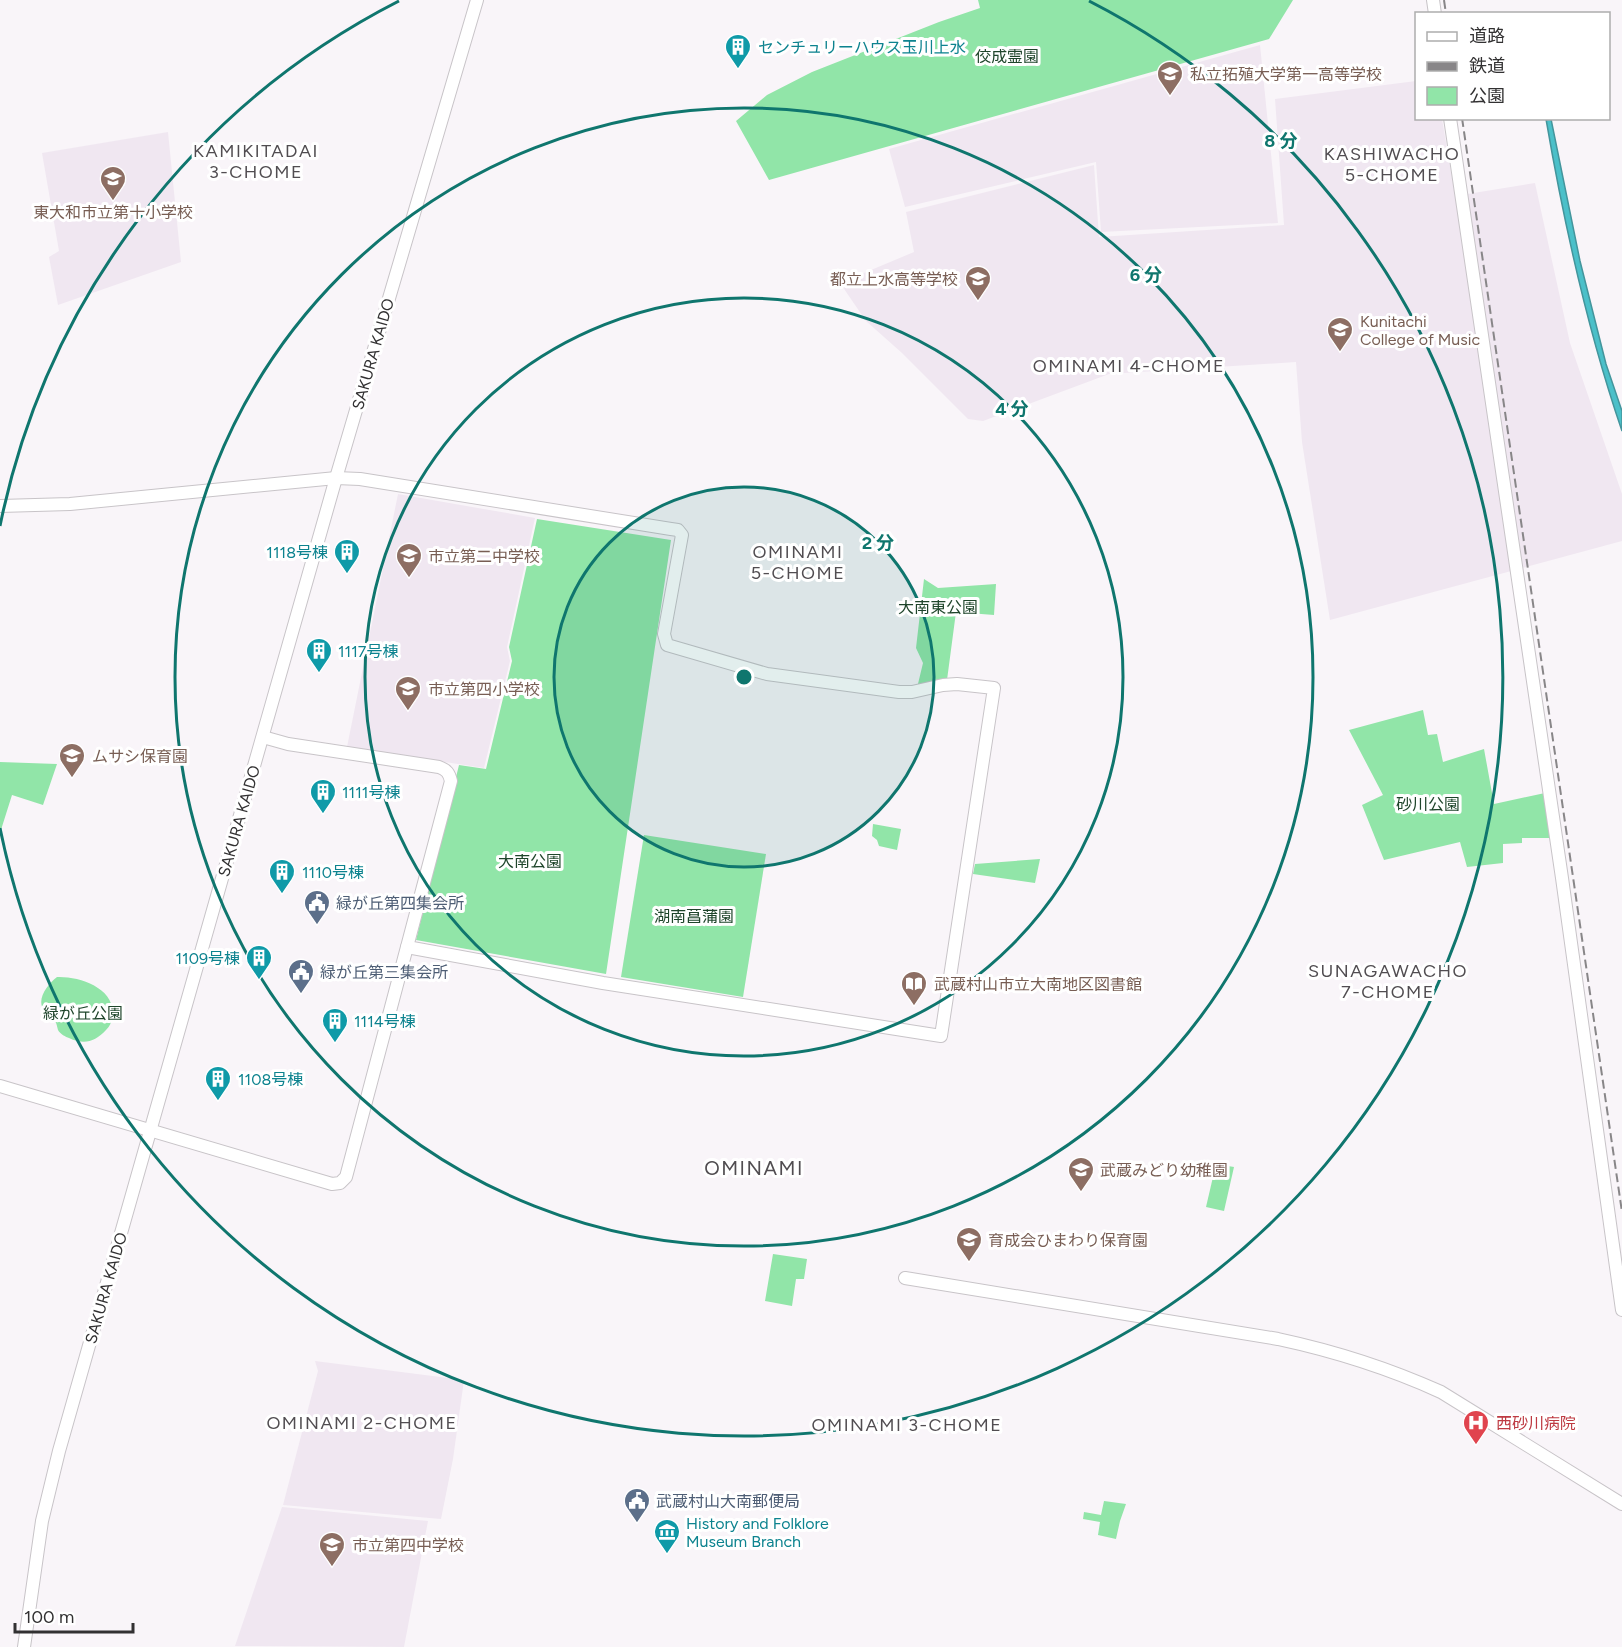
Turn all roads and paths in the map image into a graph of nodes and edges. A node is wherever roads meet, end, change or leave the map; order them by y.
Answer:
1 (477, 0) edge
2 (1450, 120) edge
3 (336, 478) junction
4 (0, 507) edge
5 (263, 737) junction
6 (407, 947) junction
7 (0, 1086) edge
8 (152, 1130) junction
9 (904, 1278) dead end
10 (1622, 1310) edge
11 (1622, 1504) edge
12 (24, 1647) edge

1 - 3 street, SAKURA KAIDO
2 - 10 street
3 - 4 street
3 - 5 street, SAKURA KAIDO
3 - 6 street
5 - 6 street
5 - 8 street, SAKURA KAIDO
6 - 8 street
7 - 8 street
8 - 12 street, SAKURA KAIDO
9 - 11 street

